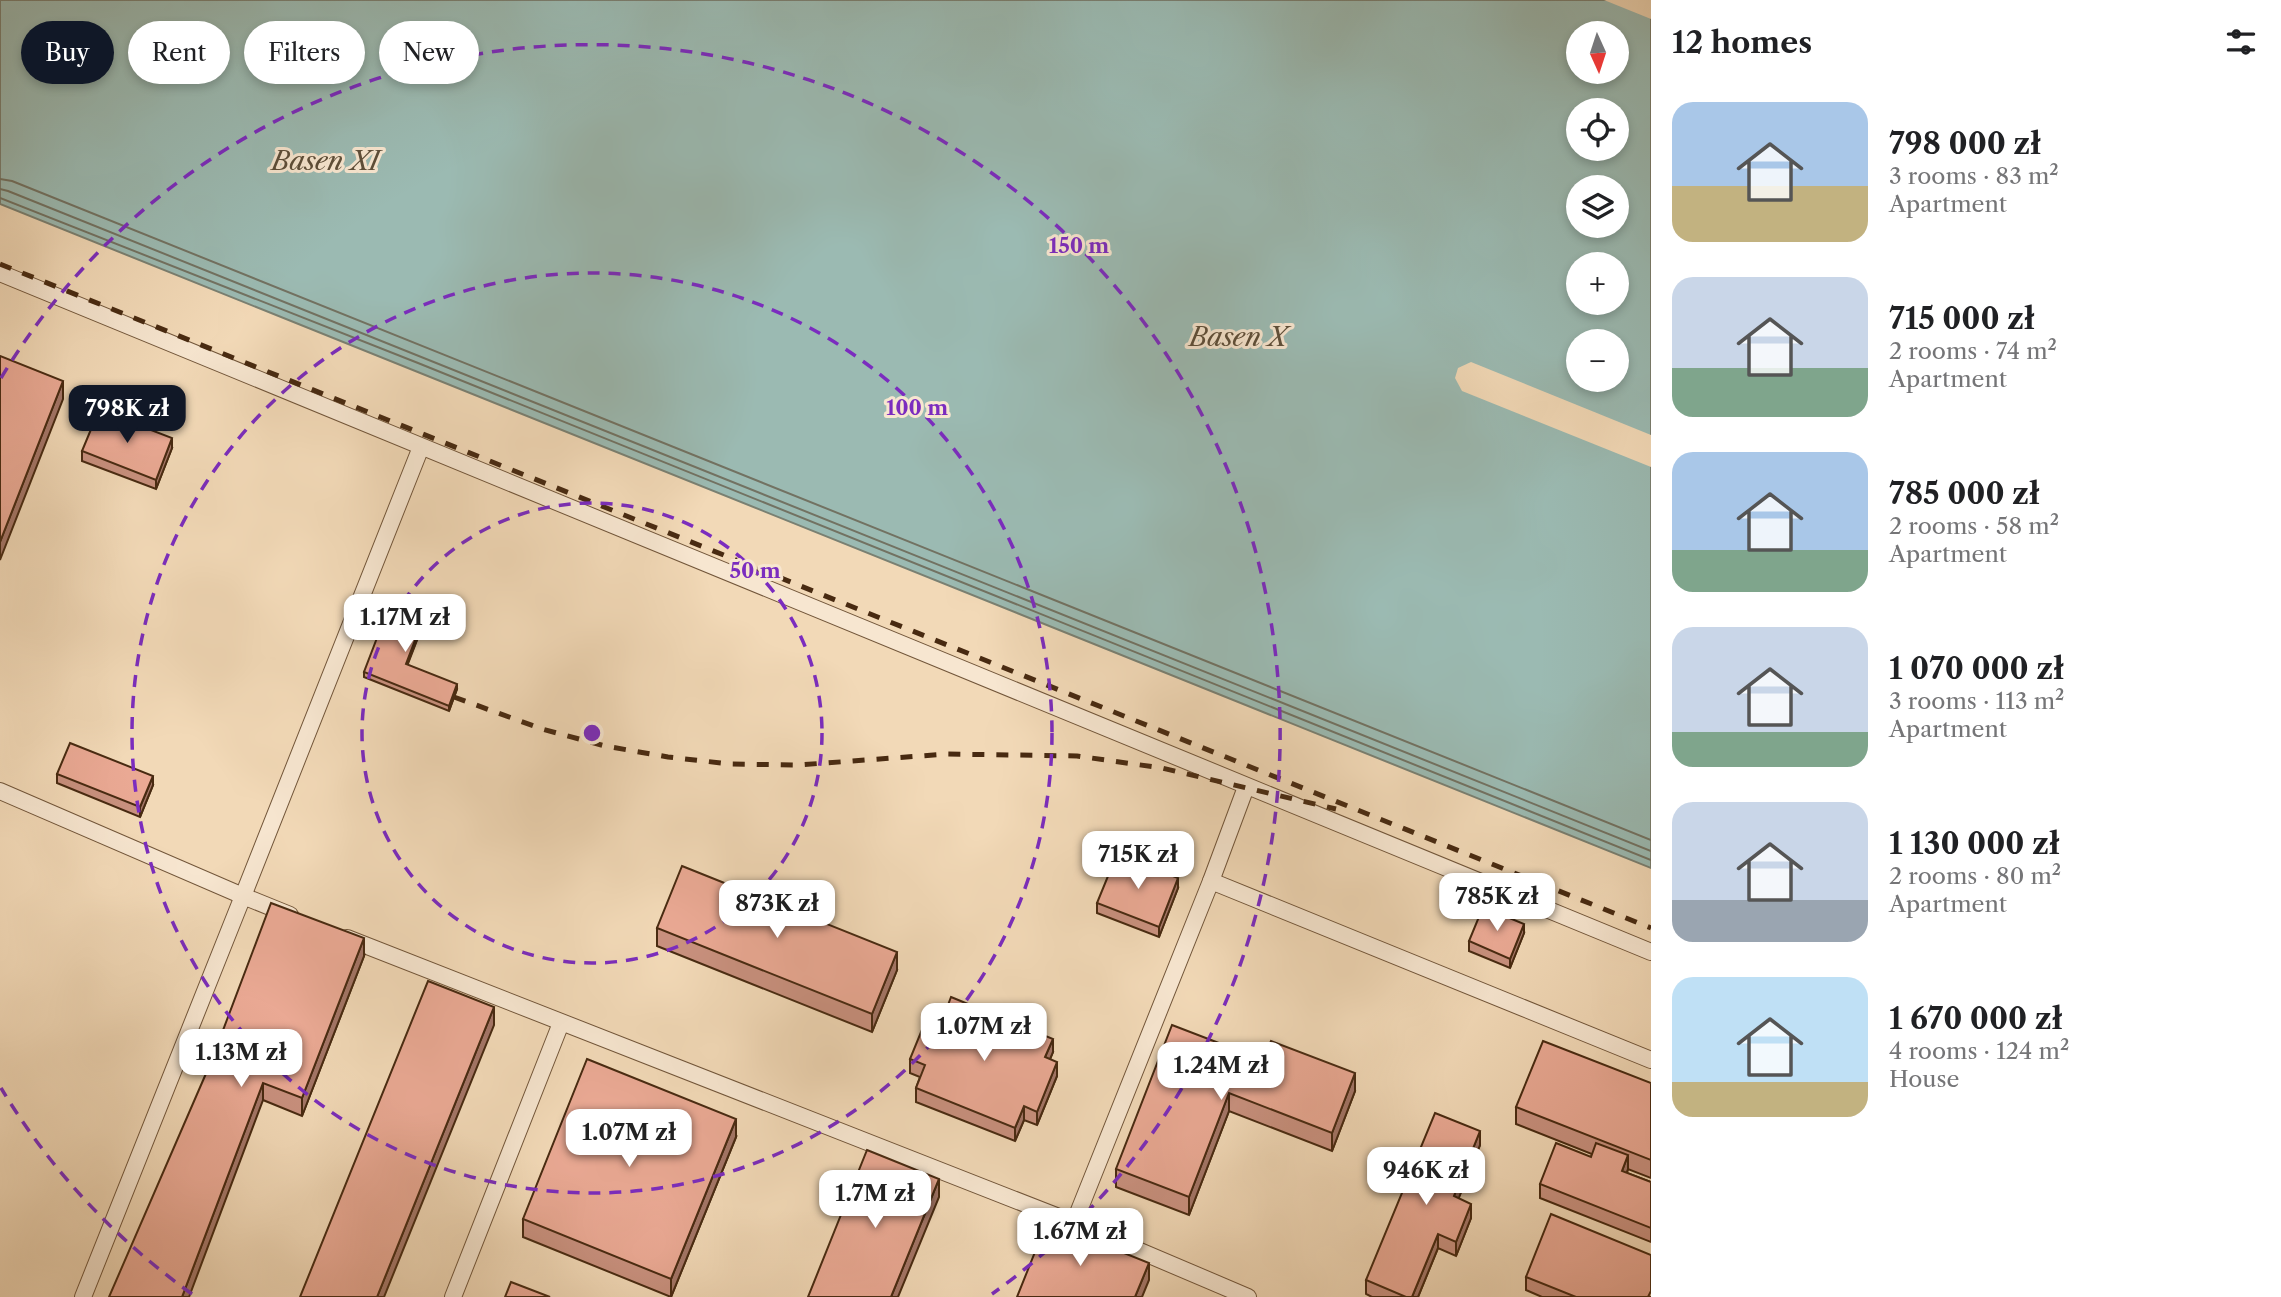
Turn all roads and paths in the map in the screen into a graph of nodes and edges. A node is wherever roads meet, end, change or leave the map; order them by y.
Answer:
1 (0, 273) edge
2 (421, 447) junction
3 (1246, 787) junction
4 (0, 791) edge
5 (1211, 881) junction
6 (243, 896) junction
7 (306, 922) edge
8 (332, 932) edge
9 (1651, 952) edge
10 (561, 1023) junction
11 (1651, 1060) edge
12 (1074, 1223) junction
13 (83, 1297) edge
14 (453, 1297) edge
15 (1248, 1297) edge

1 - 2 lane
2 - 3 lane
2 - 6 lane
3 - 5 lane
3 - 9 lane
4 - 6 lane
5 - 11 lane
5 - 12 lane
6 - 7 lane
6 - 13 lane
8 - 10 lane
10 - 12 lane
10 - 14 lane
12 - 15 lane

